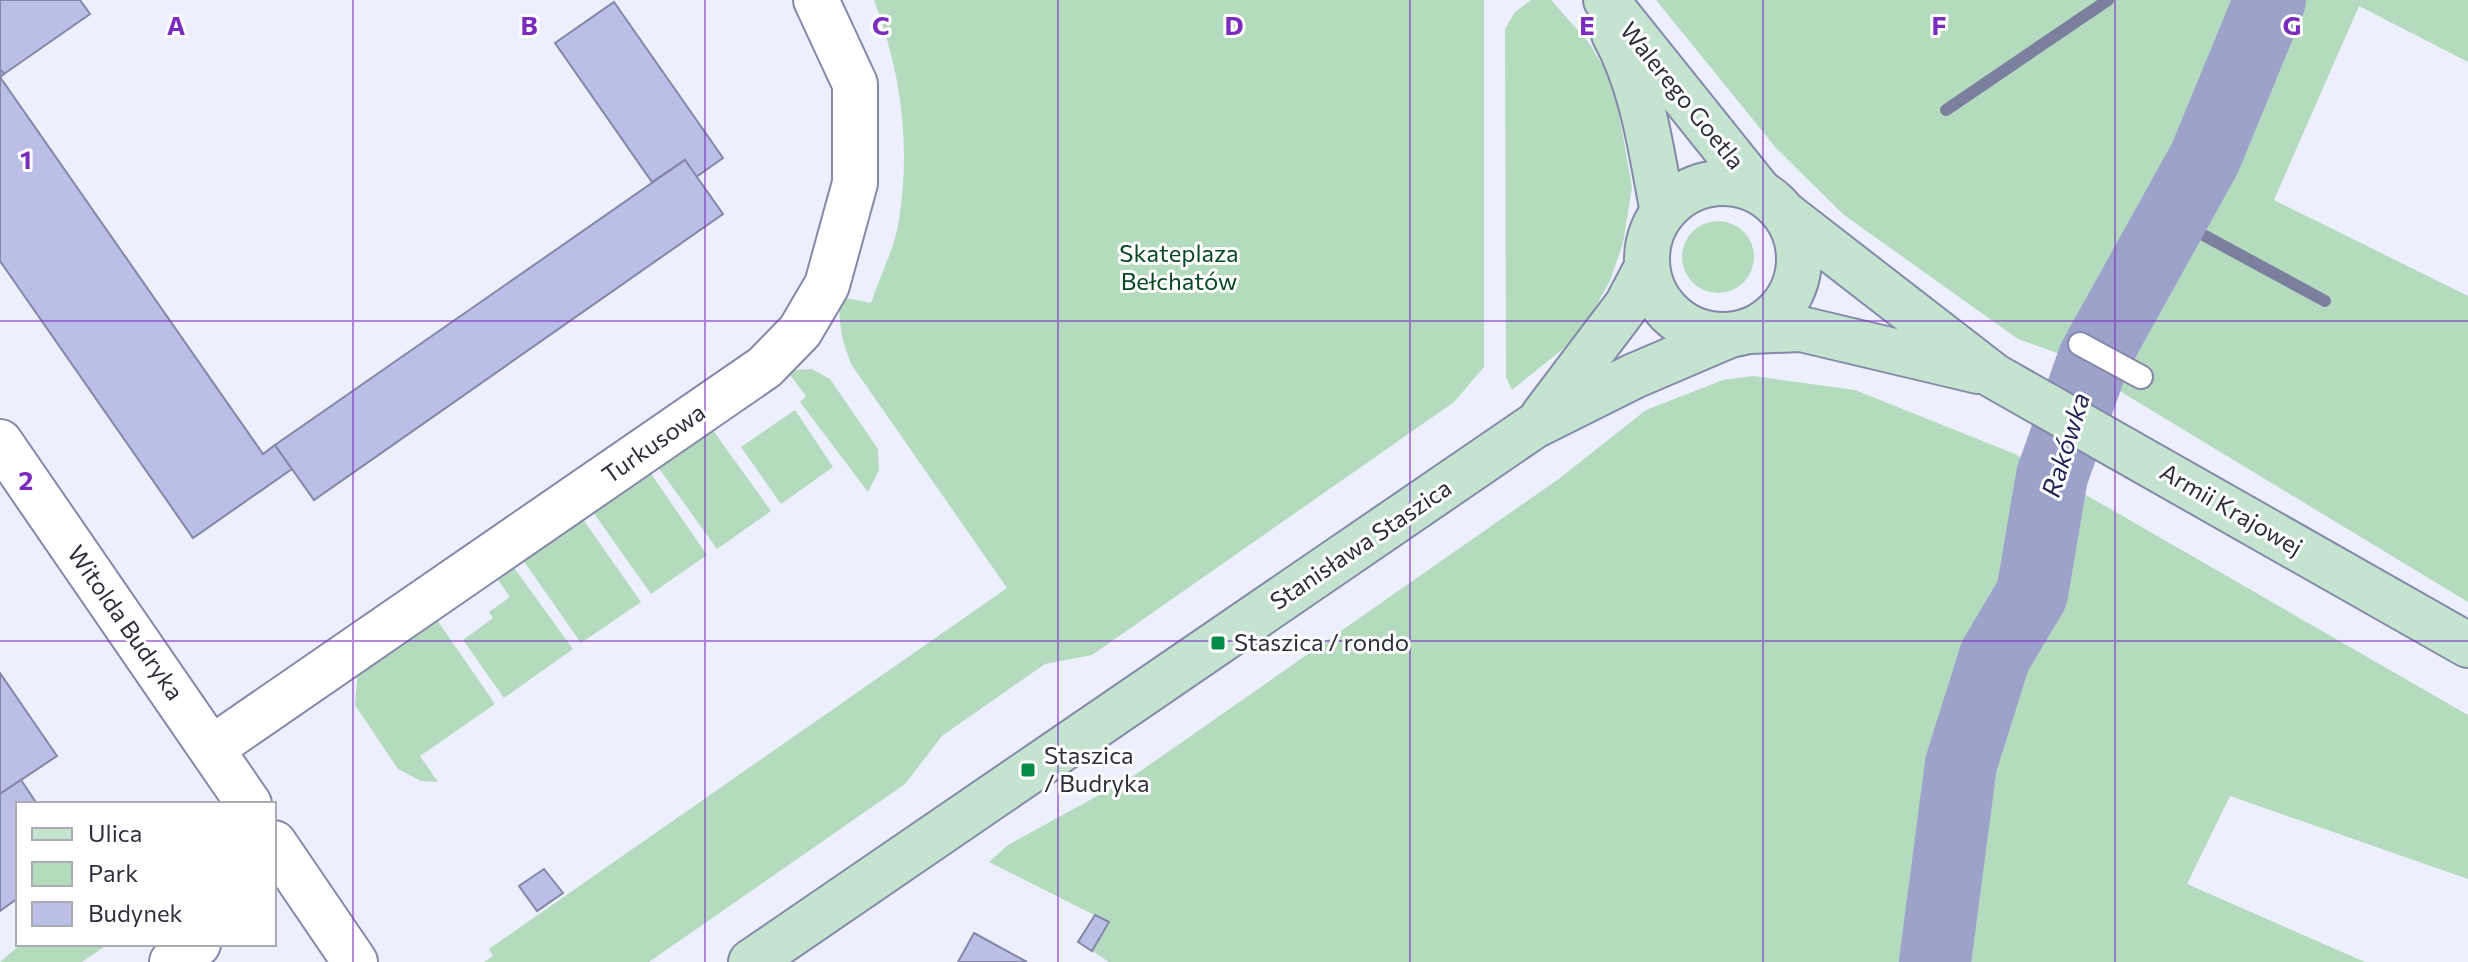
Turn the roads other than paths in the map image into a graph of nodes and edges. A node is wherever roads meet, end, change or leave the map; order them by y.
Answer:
1 (816, 0) edge
2 (1595, 0) edge
3 (1606, 0) edge
4 (1773, 203) junction
5 (1663, 212) junction
6 (1647, 267) junction
7 (1740, 333) junction
8 (2080, 344) dead end
9 (1994, 376) junction
10 (2141, 377) dead end
11 (1534, 426) junction
12 (0, 442) edge
13 (2468, 645) edge
14 (212, 748) junction
15 (248, 802) edge
16 (281, 870) edge
17 (195, 946) edge
18 (172, 962) edge
19 (355, 962) edge
20 (751, 962) edge

1 - 14 street, Turkusowa
2 - 5 street, Walerego Goetla
3 - 4 street, Walerego Goetla
4 - 5 street
4 - 7 street
4 - 9 street, Armii Krajowej
5 - 6 street
6 - 7 street
6 - 11 street, Stanisława Staszica
7 - 9 street, Armii Krajowej
7 - 11 street, Stanisława Staszica
8 - 10 lane
9 - 13 street, Armii Krajowej
11 - 20 street, Stanisława Staszica
12 - 14 street, Witolda Budryka
14 - 15 street, Witolda Budryka
16 - 19 street
17 - 18 street

